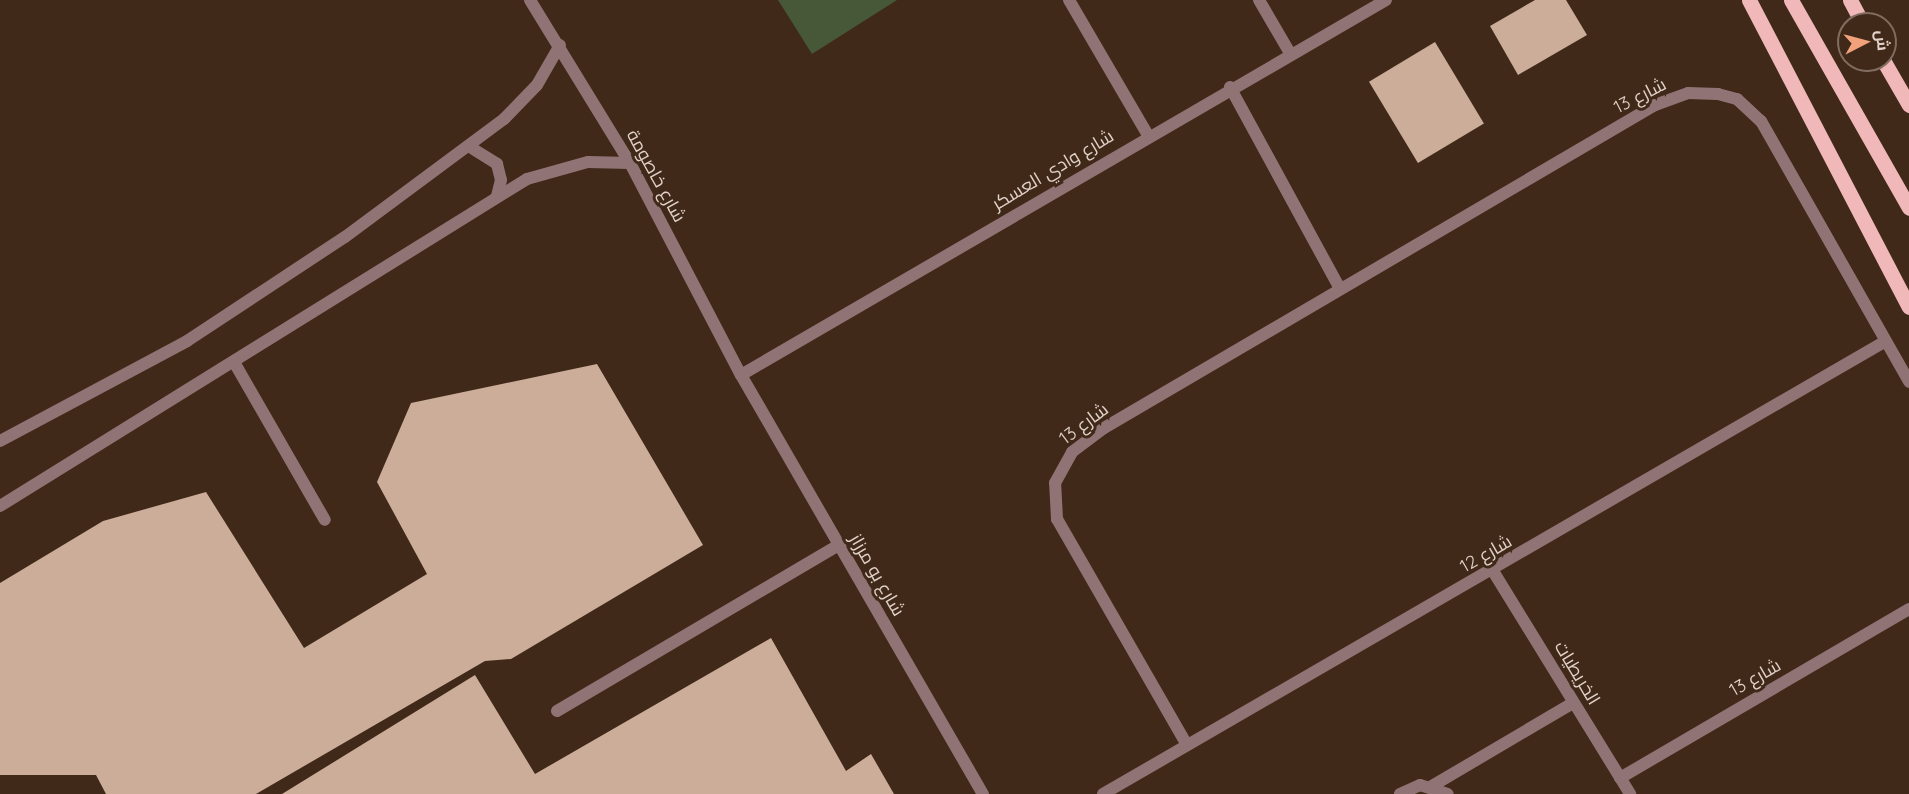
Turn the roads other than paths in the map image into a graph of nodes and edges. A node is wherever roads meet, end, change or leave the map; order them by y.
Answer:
1 (530, 0) edge
2 (1069, 0) edge
3 (1259, 0) edge
4 (1386, 0) edge
5 (1749, 0) edge
6 (1791, 0) edge
7 (560, 45) junction
8 (1290, 53) junction
9 (1890, 72) edge
10 (1230, 87) junction
11 (1909, 105) edge
12 (1148, 135) junction
13 (470, 147) junction
14 (630, 163) junction
15 (497, 196) junction
16 (1909, 208) edge
17 (1340, 289) junction
18 (1909, 307) edge
19 (1884, 342) junction
20 (234, 362) junction
21 (741, 375) junction
22 (1909, 382) edge
23 (0, 441) edge
24 (0, 506) edge
25 (325, 520) dead end
26 (839, 545) junction
27 (1493, 571) junction
28 (1909, 609) edge
29 (1573, 703) junction
30 (557, 711) dead end
31 (1187, 745) junction
32 (1620, 778) junction
33 (1432, 786) junction
34 (983, 794) edge
35 (1103, 794) edge
36 (1400, 794) edge
37 (1448, 794) edge
38 (1630, 794) edge

1 - 7 street, شارع خاصومة
2 - 12 street
3 - 8 street
4 - 8 street, شارع وادي العسكر
5 - 18 main road
6 - 16 main road
7 - 13 street
7 - 14 street, شارع خاصومة
8 - 10 street, شارع وادي العسكر
9 - 11 main road
10 - 12 street, شارع وادي العسكر
10 - 17 street
12 - 21 street, شارع وادي العسكر
13 - 15 street
13 - 23 street
14 - 15 street
14 - 21 street, شارع خاصومة
15 - 20 street
17 - 19 street, شارع 13
17 - 31 street, شارع 13
19 - 22 street, شارع 13
19 - 27 street, شارع 12
20 - 24 street
20 - 25 street
21 - 26 street, شارع بو مرزاز
26 - 30 street
26 - 34 street, شارع بو مرزاز
27 - 29 street, الخريطيات
27 - 31 street, شارع 12
28 - 32 street, شارع 13
29 - 32 street, الخريطيات
29 - 33 street
31 - 35 street, شارع 12
32 - 38 street, الخريطيات
33 - 36 street
33 - 37 street

